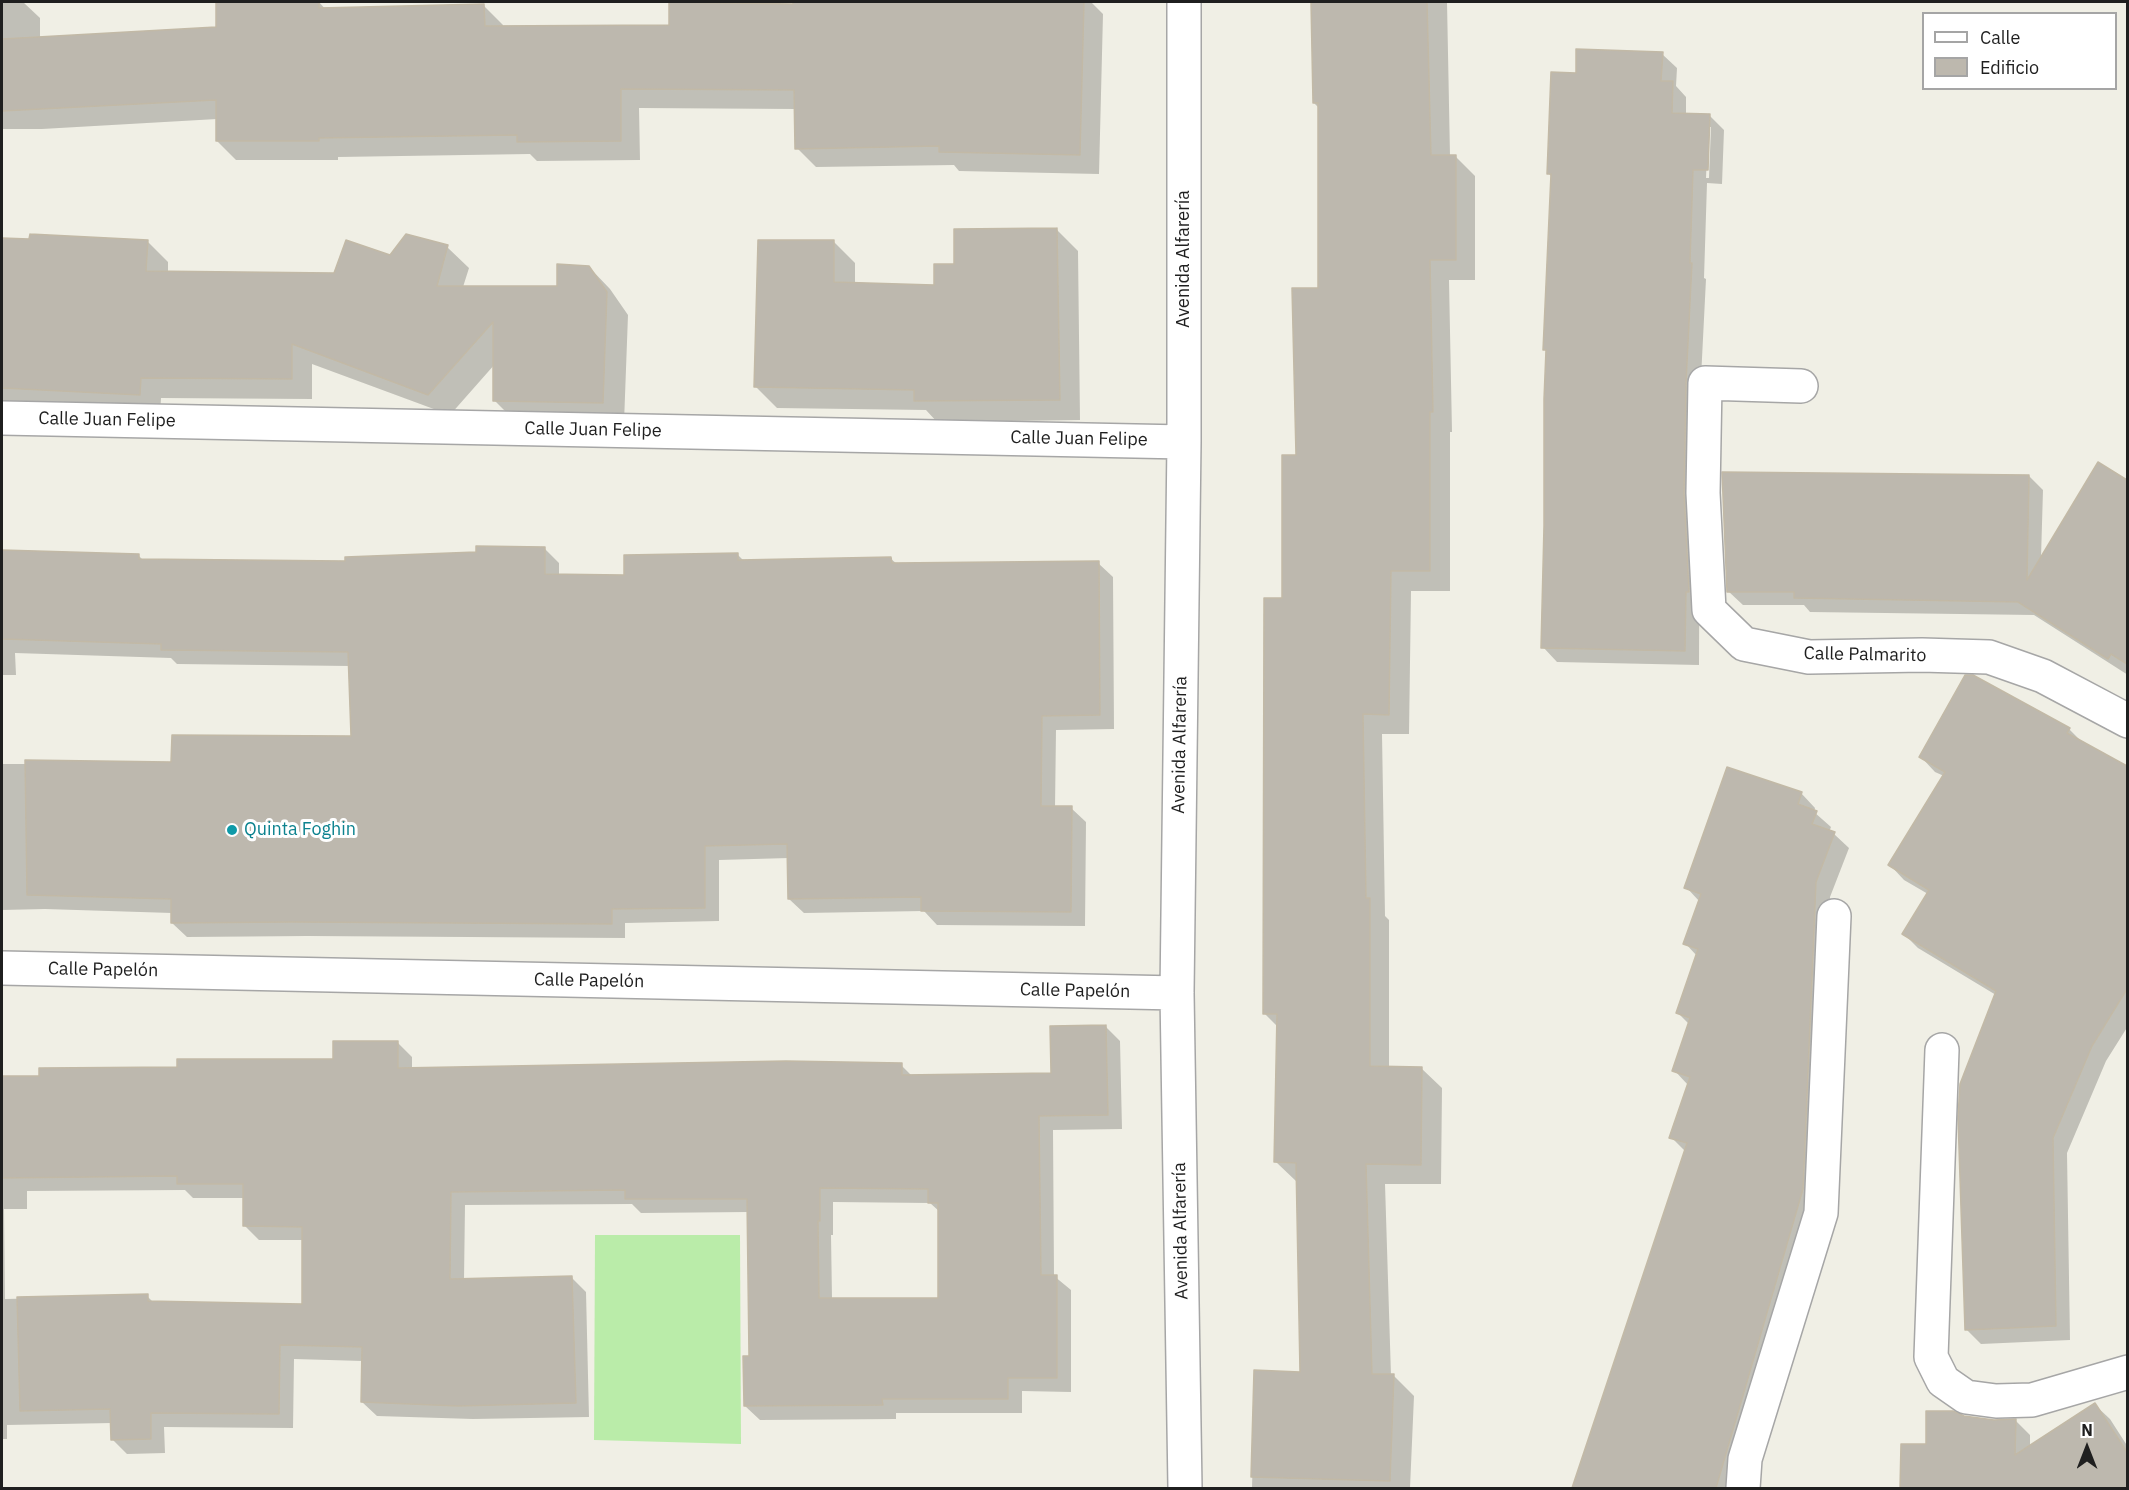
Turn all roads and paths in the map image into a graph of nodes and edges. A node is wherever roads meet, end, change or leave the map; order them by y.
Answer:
1 (1184, 2) edge
2 (1801, 386) dead end
3 (2, 418) edge
4 (1184, 442) junction
5 (2127, 722) edge
6 (1834, 916) dead end
7 (2, 968) edge
8 (1177, 993) junction
9 (1942, 1050) dead end
10 (2127, 1372) edge
11 (1185, 1488) edge
12 (1743, 1488) edge

1 - 4 street, Avenida Alfarería
2 - 5 street, Calle Palmarito
3 - 4 street, Calle Juan Felipe
4 - 8 street, Avenida Alfarería
6 - 12 street
7 - 8 street, Calle Papelón
8 - 11 street, Avenida Alfarería
9 - 10 street

